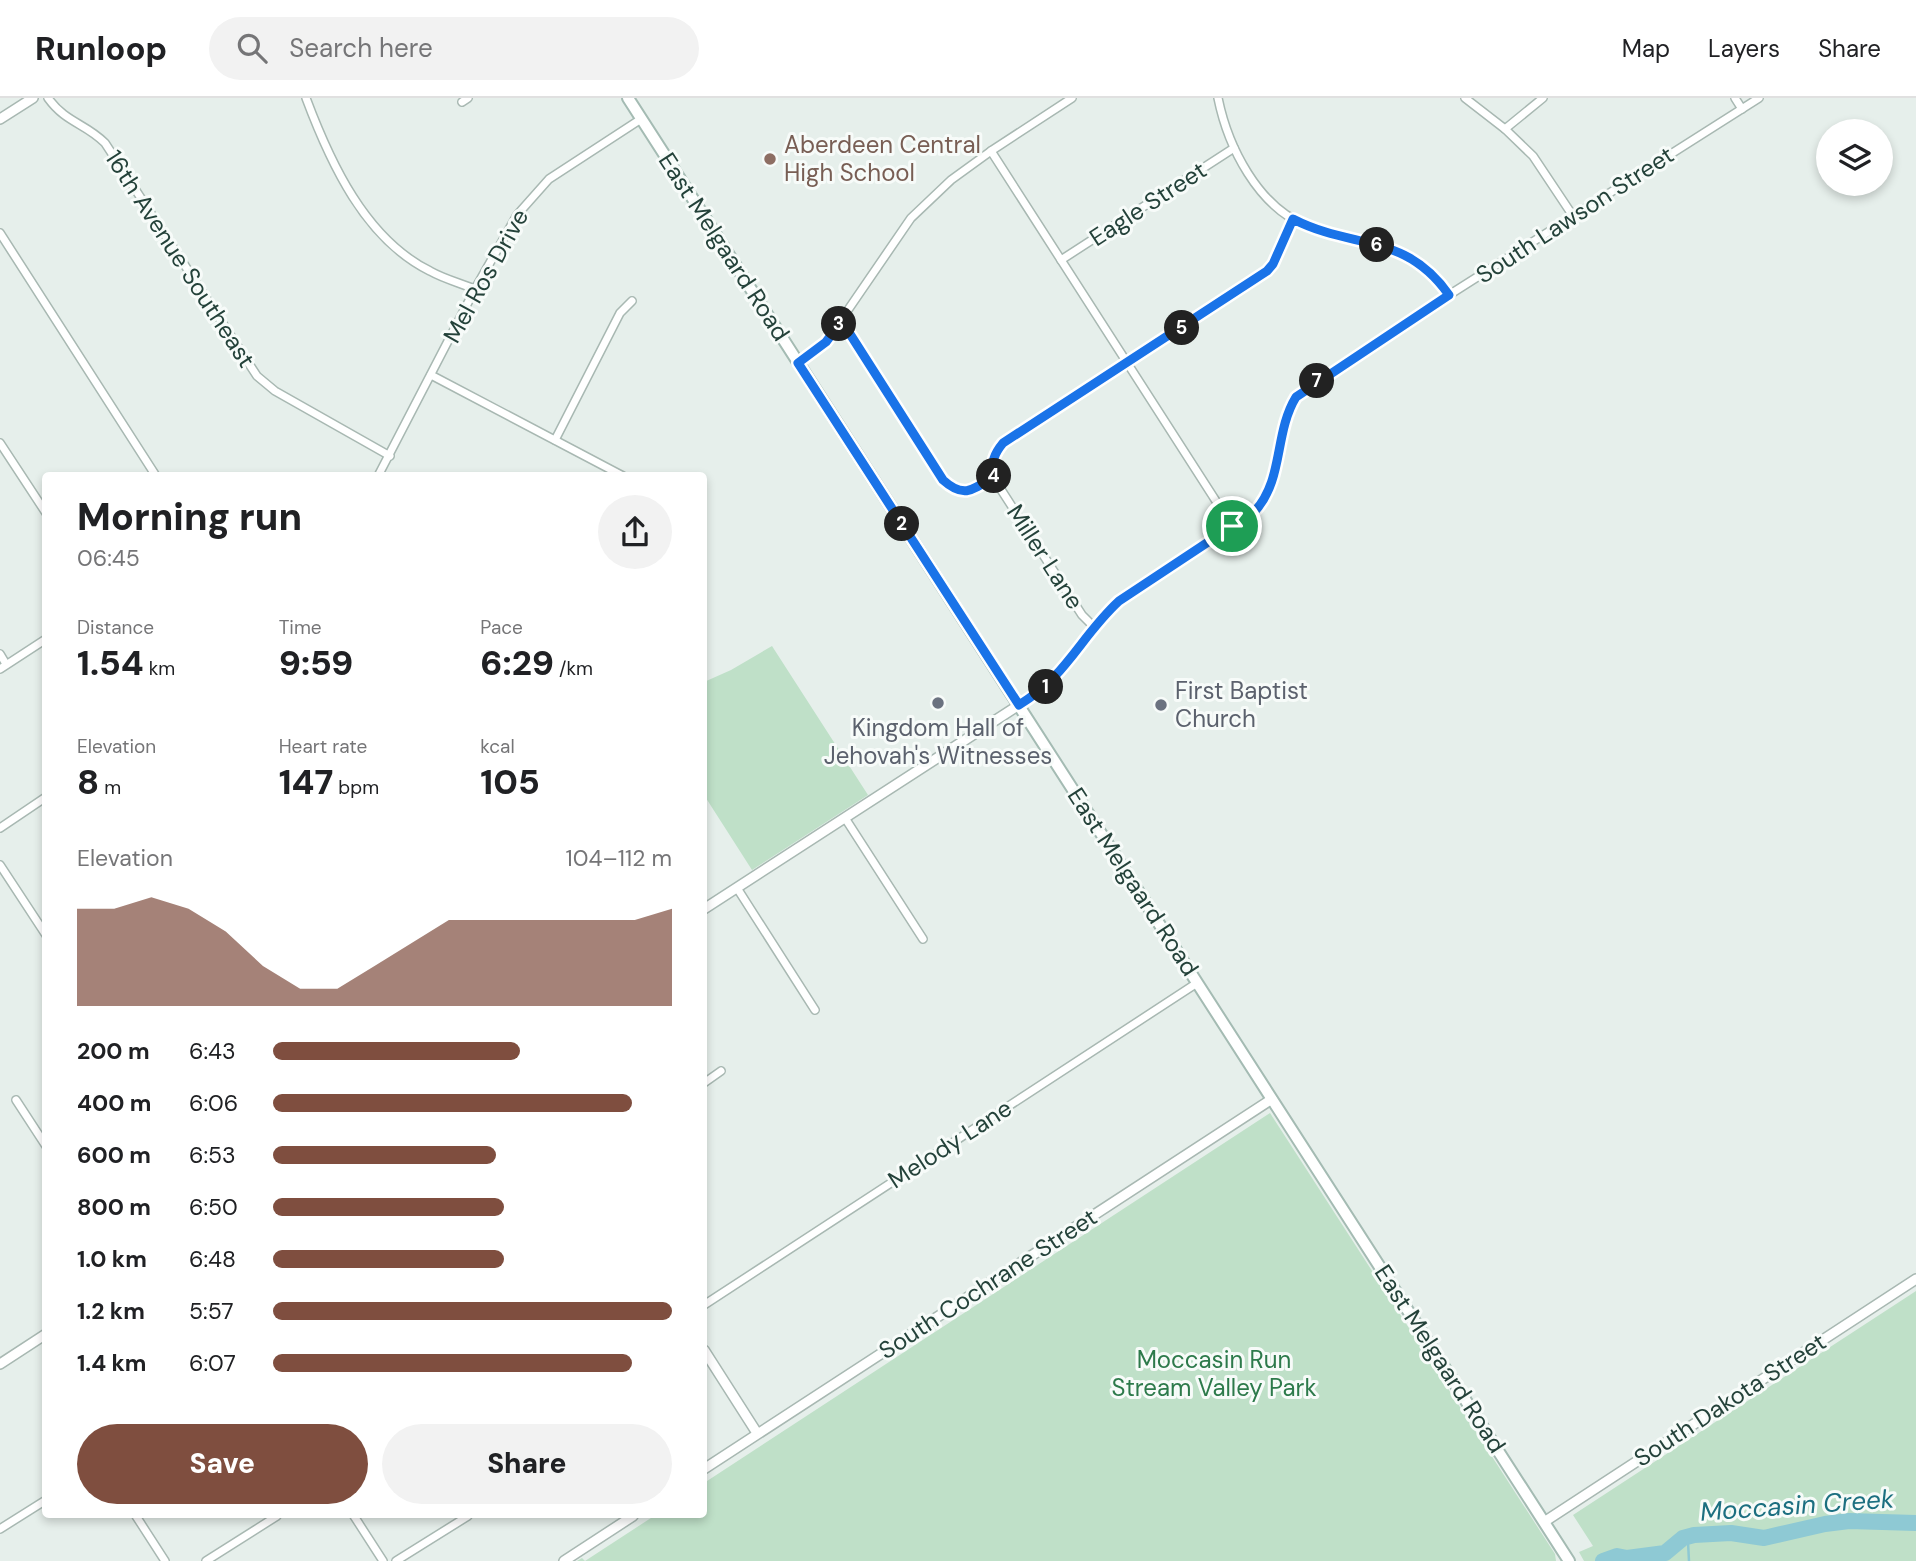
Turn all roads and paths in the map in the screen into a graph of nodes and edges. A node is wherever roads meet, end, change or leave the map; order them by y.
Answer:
1 (33, 98) edge
2 (48, 98) edge
3 (306, 98) edge
4 (628, 98) edge
5 (1072, 98) edge
6 (1218, 98) edge
7 (1465, 98) edge
8 (1543, 98) edge
9 (1735, 98) edge
10 (1759, 98) edge
11 (1742, 109) junction
12 (641, 119) junction
13 (0, 120) edge
14 (1505, 129) junction
15 (1234, 148) junction
16 (991, 151) junction
17 (1573, 216) junction
18 (1293, 219) junction
19 (0, 233) edge
20 (1061, 260) junction
21 (475, 289) junction
22 (1449, 295) junction
23 (632, 301) dead end
24 (840, 323) junction
25 (798, 363) junction
26 (1127, 363) junction
27 (431, 375) junction
28 (555, 440) junction
29 (0, 443) edge
30 (390, 456) junction
31 (153, 472) edge
32 (380, 472) edge
33 (615, 472) edge
34 (994, 476) junction
35 (42, 507) edge
36 (1232, 526) junction
37 (1094, 627) junction
38 (42, 642) edge
39 (0, 654) edge
40 (3, 667) edge
41 (1019, 705) junction
42 (42, 800) edge
43 (845, 818) junction
44 (0, 828) edge
45 (0, 865) edge
46 (737, 888) junction
47 (707, 904) edge
48 (42, 929) edge
49 (923, 939) dead end
50 (1197, 983) junction
51 (815, 1010) dead end
52 (722, 1071) dead end
53 (707, 1081) edge
54 (1272, 1099) junction
55 (16, 1100) dead end
56 (42, 1140) edge
57 (1916, 1279) edge
58 (707, 1303) edge
59 (42, 1337) edge
60 (707, 1355) edge
61 (0, 1364) edge
62 (757, 1433) junction
63 (707, 1467) edge
64 (42, 1503) edge
65 (137, 1518) edge
66 (274, 1518) edge
67 (355, 1518) edge
68 (465, 1518) edge
69 (630, 1518) edge
70 (1544, 1522) junction
71 (0, 1529) edge
72 (165, 1561) edge
73 (206, 1561) edge
74 (383, 1561) edge
75 (396, 1561) edge
76 (564, 1561) edge
77 (1569, 1561) edge

1 - 13 street
2 - 30 street, 16th Avenue Southeast
3 - 21 street
4 - 12 main road, East Melgaard Road
5 - 16 street
6 - 15 street
7 - 14 street
8 - 14 street
9 - 11 street
10 - 11 street, South Lawson Street
11 - 17 street, South Lawson Street
12 - 21 street, Mel Ros Drive
12 - 25 main road, East Melgaard Road
14 - 17 street
15 - 18 street
15 - 20 street, Eagle Street
16 - 20 street
16 - 24 street
17 - 22 street, South Lawson Street
18 - 22 street
18 - 26 street, Miller Lane
19 - 31 street
20 - 26 street
21 - 27 street, Mel Ros Drive
22 - 36 street, South Lawson Street
23 - 28 street
24 - 25 street
24 - 34 street
25 - 41 main road, East Melgaard Road
26 - 34 street, Miller Lane
26 - 36 street
27 - 28 street
27 - 30 street, Mel Ros Drive
28 - 33 street
29 - 35 street
30 - 32 street, Mel Ros Drive
34 - 37 street, Miller Lane
36 - 37 street, South Lawson Street
37 - 41 street, South Lawson Street
38 - 40 street
39 - 40 street
41 - 43 street, South Lawson Street
41 - 50 main road, East Melgaard Road
42 - 44 street
43 - 46 street, South Lawson Street
43 - 49 street
45 - 48 street
46 - 47 street, South Lawson Street
46 - 51 street
50 - 54 main road, East Melgaard Road
50 - 58 street, Melody Lane
52 - 53 street
54 - 62 street, South Cochrane Street
54 - 70 main road, East Melgaard Road
55 - 56 street
57 - 70 street, South Dakota Street
59 - 61 street
60 - 62 street
62 - 63 street, South Cochrane Street
64 - 71 street
65 - 72 street
66 - 73 street
67 - 74 street
68 - 75 street
69 - 76 street
70 - 77 main road, East Melgaard Road

